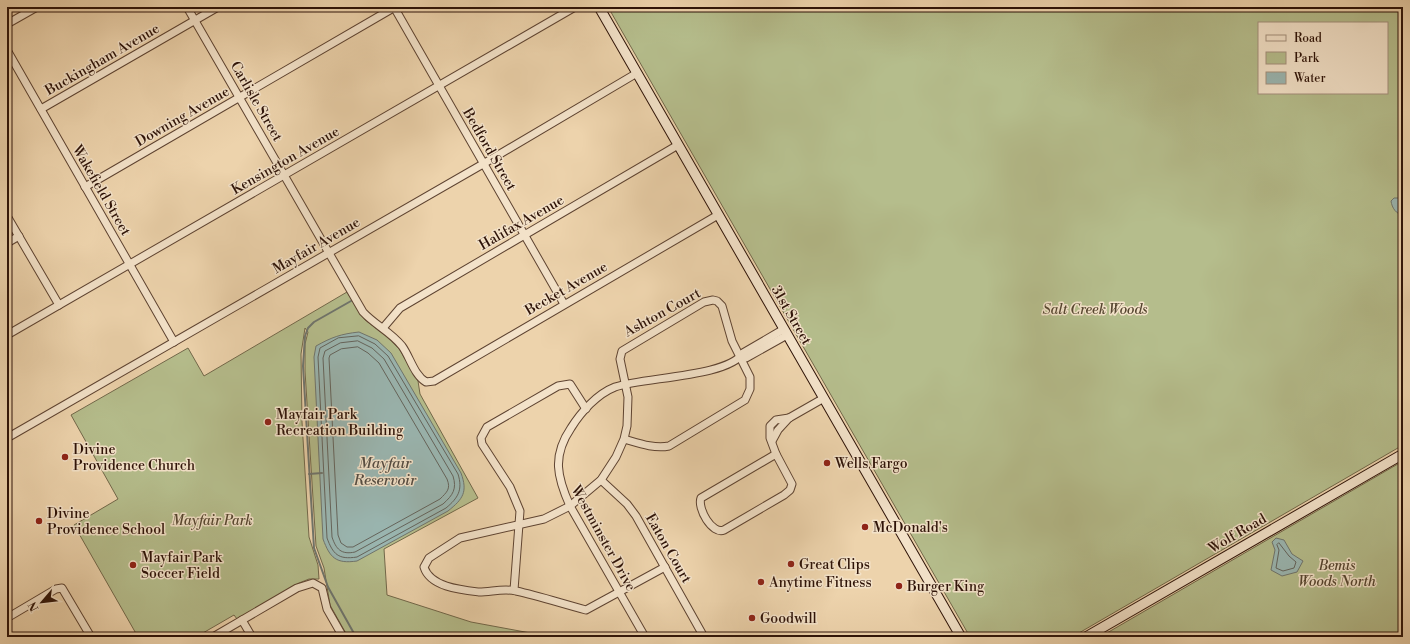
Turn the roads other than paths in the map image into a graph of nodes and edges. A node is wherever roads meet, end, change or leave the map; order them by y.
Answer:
1 (37, 7) edge
2 (187, 7) edge
3 (218, 7) edge
4 (394, 7) edge
5 (575, 7) edge
6 (598, 7) edge
7 (195, 20) junction
8 (7, 24) edge
9 (7, 50) edge
10 (637, 73) junction
11 (438, 86) junction
12 (240, 97) junction
13 (41, 109) junction
14 (678, 145) junction
15 (483, 164) junction
16 (285, 175) junction
17 (85, 187) junction
18 (718, 215) junction
19 (7, 216) edge
20 (19, 236) junction
21 (525, 236) junction
22 (7, 243) edge
23 (329, 253) junction
24 (130, 265) junction
25 (564, 304) junction
26 (59, 305) junction
27 (383, 328) junction
28 (786, 332) junction
29 (7, 335) edge
30 (174, 342) junction
31 (740, 358) junction
32 (426, 382) joint
33 (626, 384) junction
34 (824, 398) junction
35 (586, 409) junction
36 (7, 438) edge
37 (624, 439) junction
38 (776, 454) junction
39 (1403, 454) edge
40 (601, 480) junction
41 (570, 506) junction
42 (520, 525) junction
43 (665, 567) junction
44 (514, 590) junction
45 (620, 592) junction
46 (7, 618) edge
47 (242, 620) junction
48 (91, 637) edge
49 (213, 637) edge
50 (252, 637) edge
51 (343, 637) edge
52 (645, 637) edge
53 (704, 637) edge
54 (961, 637) edge
55 (1086, 637) edge

1 - 8 street
2 - 7 street, Carlisle Street
3 - 7 street, Buckingham Avenue
4 - 11 street, Bedford Street
4 - 12 street, Downing Avenue
5 - 11 street, Kensington Avenue
6 - 10 main road, 31st Street
7 - 12 street, Carlisle Street
7 - 13 street, Buckingham Avenue
9 - 13 street, Wakefield Street
10 - 14 main road, 31st Street
10 - 15 street, Mayfair Avenue
11 - 15 street, Bedford Street
11 - 16 street, Kensington Avenue
12 - 16 street, Carlisle Street
12 - 17 street, Downing Avenue
13 - 17 street, Wakefield Street
14 - 18 main road, 31st Street
14 - 21 street, Halifax Avenue
15 - 21 street, Bedford Street
15 - 23 street, Mayfair Avenue
16 - 23 street, Carlisle Street
16 - 24 street, Kensington Avenue
17 - 24 street, Wakefield Street
18 - 25 street, Becket Avenue
18 - 28 main road, 31st Street
19 - 20 street
20 - 22 street
20 - 26 street
21 - 25 street, Bedford Street
21 - 27 street, Halifax Avenue
23 - 27 street, Carlisle Street
23 - 30 street, Mayfair Avenue
24 - 26 street, Kensington Avenue
24 - 30 street, Wakefield Street
25 - 32 street, Becket Avenue
26 - 29 street, Kensington Avenue
27 - 32 street, Carlisle Street
28 - 31 street, Westminster Drive
28 - 34 main road, 31st Street
30 - 36 street, Mayfair Avenue
31 - 33 street, Westminster Drive
31 - 33 street, Ashton Court
31 - 37 street
33 - 35 street, Westminster Drive
33 - 37 street, Ashton Court
34 - 38 street
34 - 54 main road, 31st Street
35 - 41 street, Westminster Drive
35 - 42 street
37 - 40 street, Ashton Court
38 - 38 street
39 - 55 main road, Wolf Road
40 - 41 street, Ashton Court
40 - 43 street, Eaton Court
41 - 42 street, Ashton Court
41 - 45 street, Westminster Drive
42 - 44 street
42 - 44 street, Ashton Court
43 - 45 street
43 - 53 street, Eaton Court
44 - 45 street
45 - 52 street, Westminster Drive
46 - 48 street
47 - 49 street
47 - 50 street
47 - 51 street

